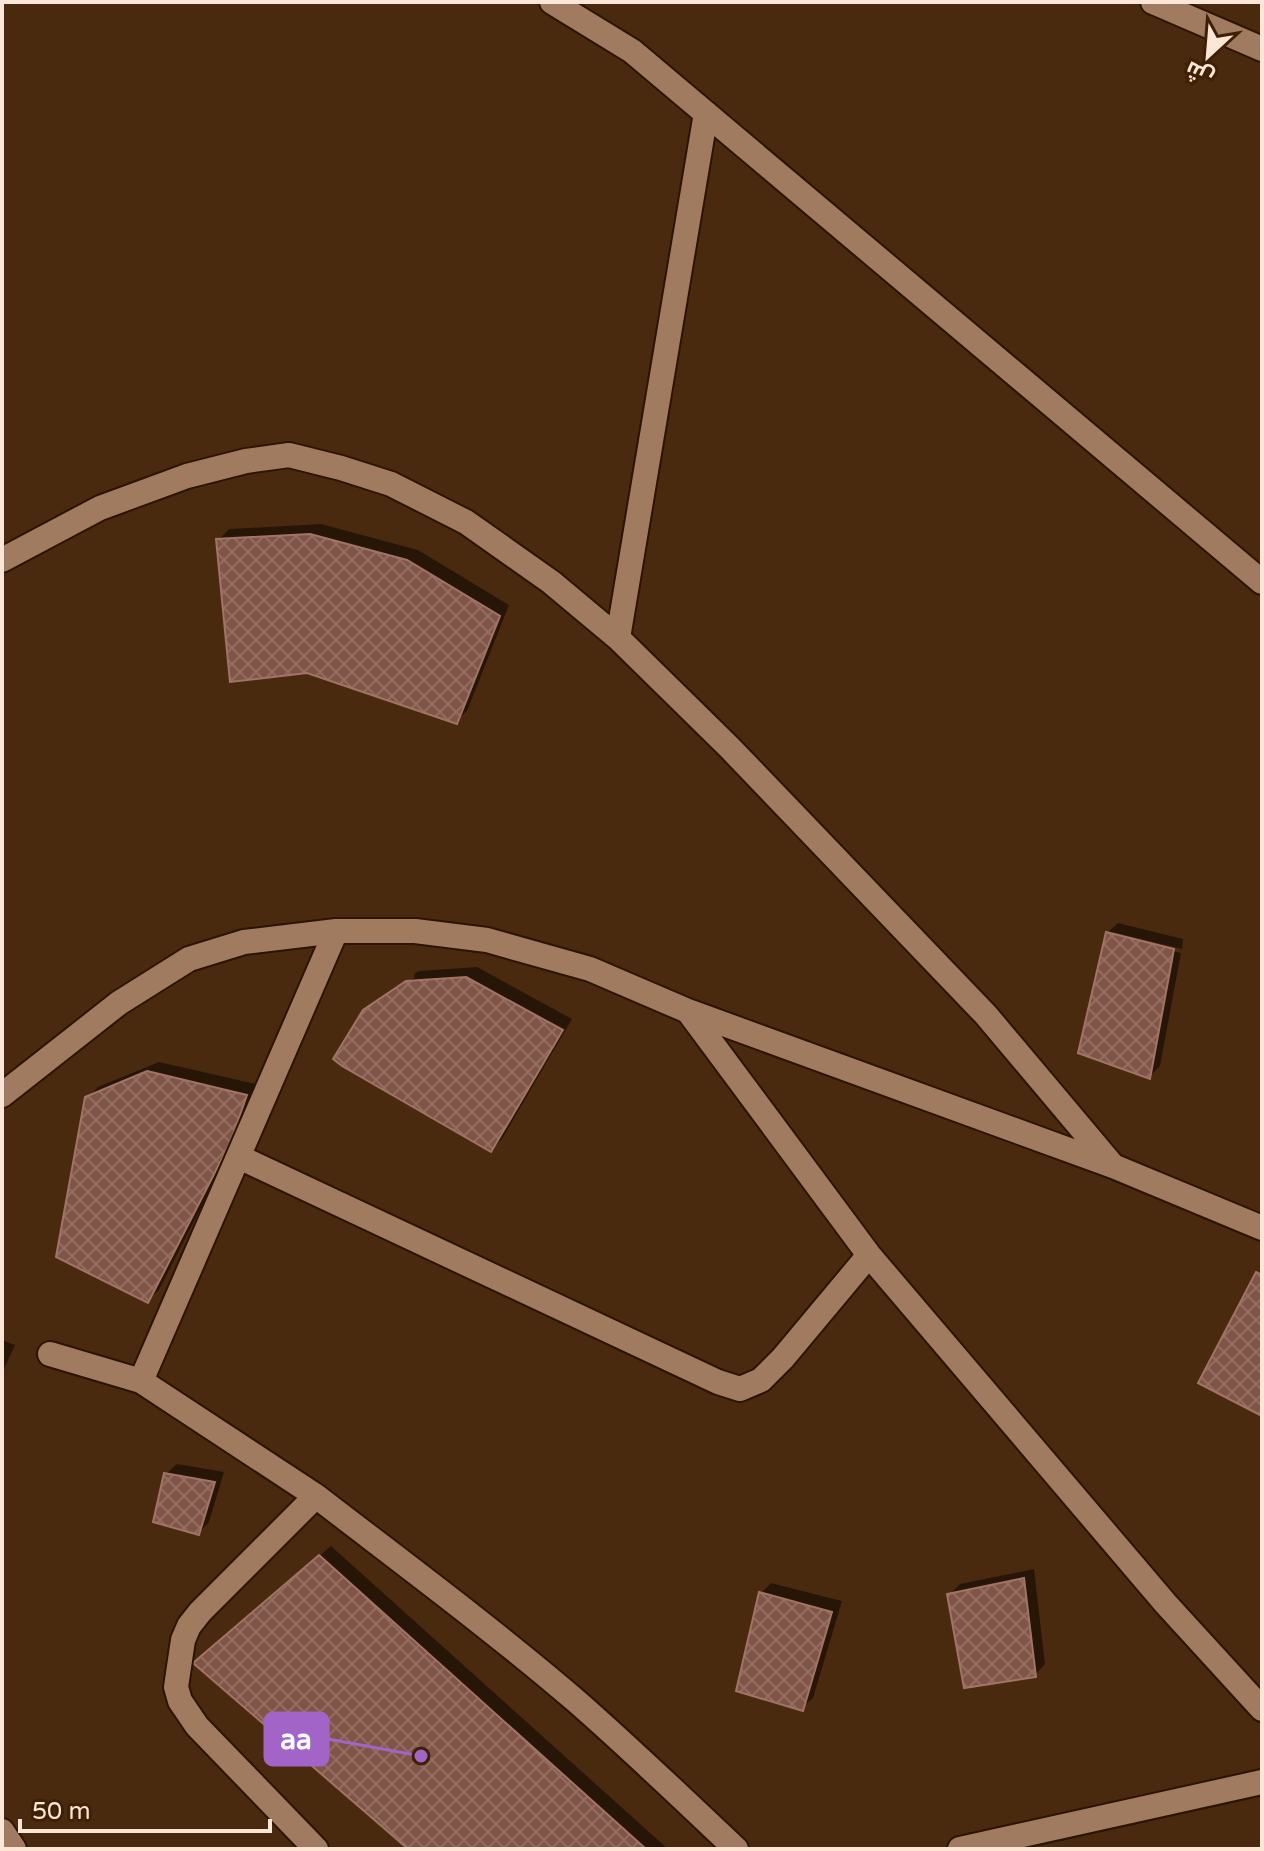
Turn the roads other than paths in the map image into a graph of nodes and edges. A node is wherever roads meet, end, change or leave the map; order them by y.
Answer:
1 (552, 2) edge
2 (1153, 2) edge
3 (1262, 49) edge
4 (706, 113) junction
5 (2, 560) edge
6 (1262, 582) edge
7 (618, 638) junction
8 (336, 931) junction
9 (688, 1011) junction
10 (2, 1095) edge
11 (239, 1157) junction
12 (1113, 1166) junction
13 (1262, 1228) edge
14 (869, 1255) junction
15 (50, 1354) dead end
16 (141, 1381) junction
17 (316, 1496) junction
18 (1262, 1709) edge
19 (1262, 1782) edge
20 (2, 1831) edge
21 (14, 1849) edge
22 (316, 1849) edge
23 (736, 1849) edge
24 (960, 1849) edge

1 - 4 street
2 - 3 street
4 - 6 street
4 - 7 street
5 - 7 street
7 - 12 street
8 - 9 street
8 - 10 street
8 - 11 street
9 - 12 street
9 - 14 street
11 - 14 street
11 - 16 street
12 - 13 street
14 - 18 street
15 - 16 street
16 - 17 street
17 - 22 street
17 - 23 street
19 - 24 street
20 - 21 street

